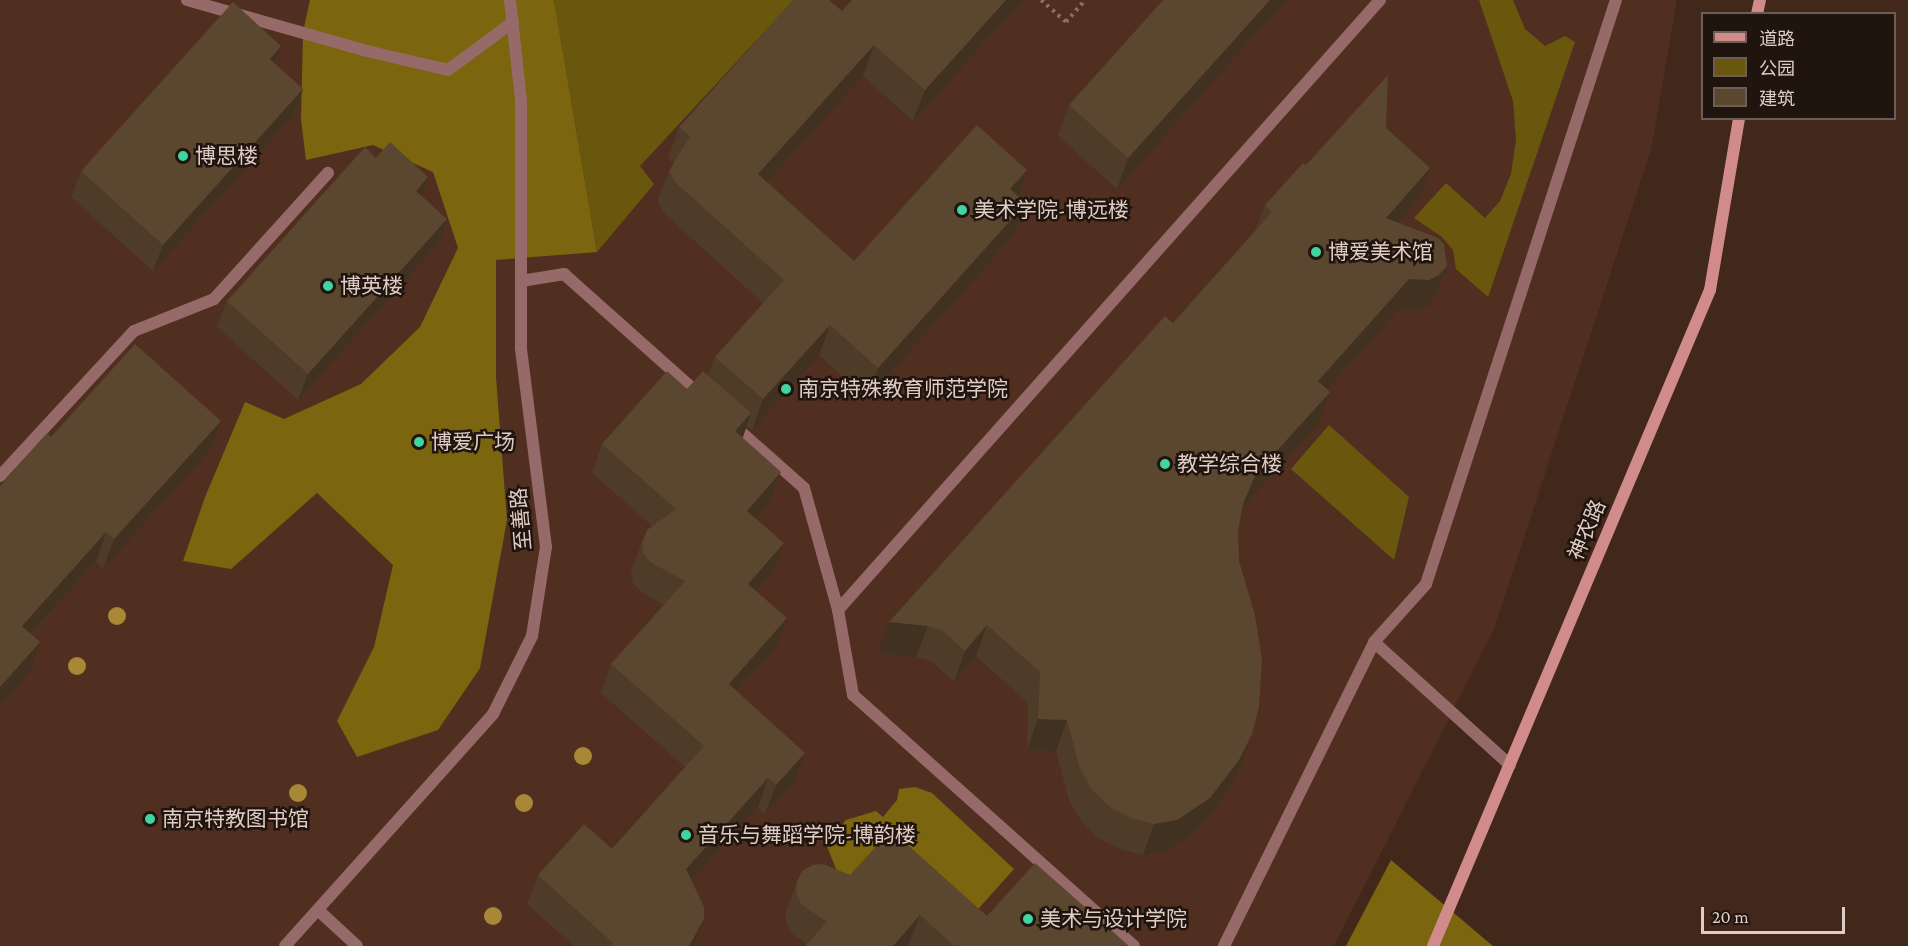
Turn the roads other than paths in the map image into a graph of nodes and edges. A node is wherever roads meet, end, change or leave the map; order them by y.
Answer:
1 (188, 0) edge
2 (510, 0) edge
3 (1380, 0) edge
4 (1616, 0) edge
5 (513, 22) junction
6 (1739, 120) edge
7 (328, 173) dead end
8 (521, 281) junction
9 (706, 401) edge
10 (724, 417) edge
11 (0, 476) edge
12 (838, 610) junction
13 (1374, 642) junction
14 (1510, 765) junction
15 (318, 910) junction
16 (285, 946) edge
17 (357, 946) edge
18 (1134, 946) edge
19 (1224, 946) edge
20 (1433, 946) edge

1 - 5 lane
2 - 5 lane, 至善路
3 - 12 lane
4 - 13 lane
5 - 8 lane, 至善路
6 - 14 street, 神农路
7 - 11 lane
8 - 9 lane
8 - 15 lane, 至善路
10 - 12 lane
12 - 18 lane
13 - 14 lane
13 - 19 lane
14 - 20 street, 神农路
15 - 16 lane, 至善路
15 - 17 lane

